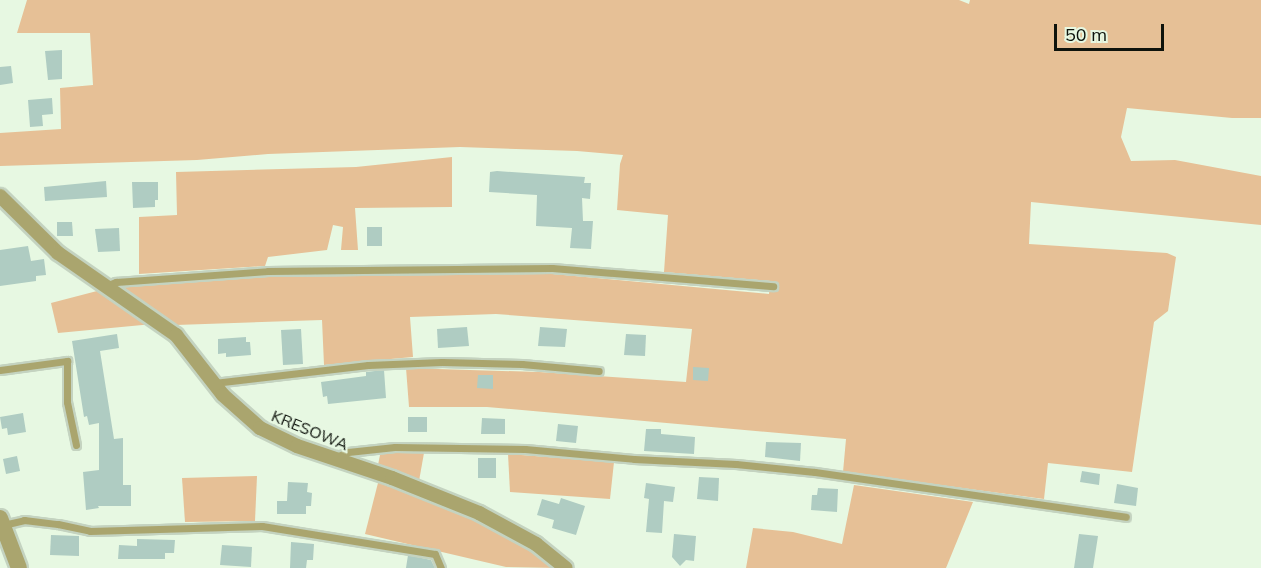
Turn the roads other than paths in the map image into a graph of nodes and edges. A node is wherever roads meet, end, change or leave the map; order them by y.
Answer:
1 (0, 196) edge
2 (104, 286) junction
3 (773, 286) dead end
4 (0, 370) edge
5 (599, 371) dead end
6 (214, 383) junction
7 (76, 445) dead end
8 (333, 458) junction
9 (1126, 517) dead end
10 (1, 522) edge
11 (19, 568) edge
12 (441, 568) edge
13 (566, 568) edge

1 - 2 street, KRESOWA
2 - 3 lane
2 - 6 street, KRESOWA
4 - 7 lane
5 - 6 lane
6 - 8 street, KRESOWA
8 - 9 lane
8 - 13 street, KRESOWA
10 - 11 street
10 - 12 lane

